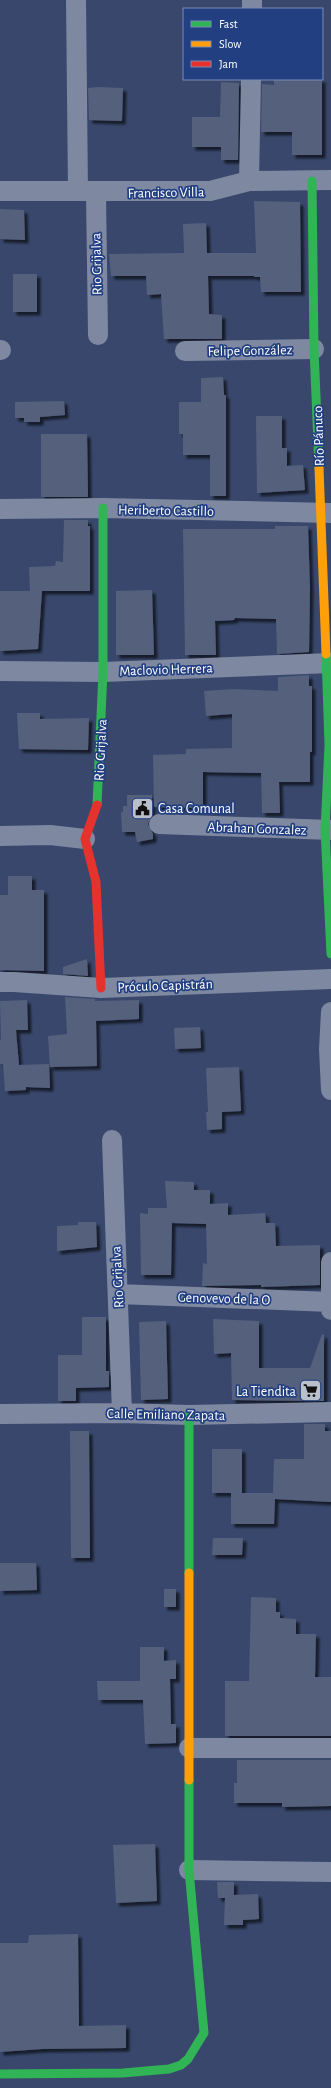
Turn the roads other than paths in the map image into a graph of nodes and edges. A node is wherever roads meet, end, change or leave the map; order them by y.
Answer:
1 (76, 0) edge
2 (251, 80) edge
3 (331, 180) edge
4 (249, 181) junction
5 (312, 181) junction
6 (0, 191) edge
7 (87, 192) junction
8 (98, 335) dead end
9 (314, 349) junction
10 (185, 351) dead end
11 (103, 508) junction
12 (0, 509) edge
13 (326, 513) edge
14 (328, 663) edge
15 (0, 671) edge
16 (103, 672) junction
17 (160, 824) dead end
18 (328, 830) edge
19 (0, 836) edge
20 (85, 839) junction
21 (331, 954) edge
22 (331, 979) edge
23 (0, 982) edge
24 (101, 988) junction
25 (331, 1012) edge
26 (331, 1090) edge
27 (112, 1140) dead end
28 (331, 1262) edge
29 (118, 1294) junction
30 (331, 1305) edge
31 (331, 1412) edge
32 (122, 1413) junction
33 (0, 1414) edge
34 (189, 1415) junction
35 (189, 1748) junction
36 (331, 1748) edge
37 (190, 1870) junction
38 (331, 1872) edge
39 (0, 2074) edge

1 - 7 street, Rio Grijalva
2 - 4 street
3 - 5 street, Francisco Villa
4 - 5 street, Francisco Villa
4 - 7 street, Francisco Villa
5 - 9 street, Río Pánuco
6 - 7 street, Francisco Villa
7 - 8 street, Rio Grijalva
9 - 10 street, Felipe González
9 - 13 street, Río Pánuco
11 - 12 street, Heriberto Castillo
11 - 13 street, Heriberto Castillo
11 - 16 street, Rio Grijalva
13 - 14 street, Río Pánuco
14 - 16 street, Maclovio Herrera
14 - 18 street, Río Pánuco
15 - 16 street, Maclovio Herrera
16 - 20 street, Rio Grijalva
17 - 18 street, Abrahan Gonzalez
18 - 21 street, Río Pánuco
19 - 20 street
20 - 24 street
22 - 24 street, Próculo Capistrán
23 - 24 street, Próculo Capistrán
25 - 26 street
27 - 29 street, Rio Grijalva
28 - 30 street
29 - 30 street, Genovevo de la O
29 - 32 street, Rio Grijalva
31 - 34 street, Calle Emiliano Zapata
32 - 33 street, Calle Emiliano Zapata
32 - 34 street, Calle Emiliano Zapata
34 - 35 street
35 - 36 street
35 - 37 street
37 - 38 street
37 - 39 street

